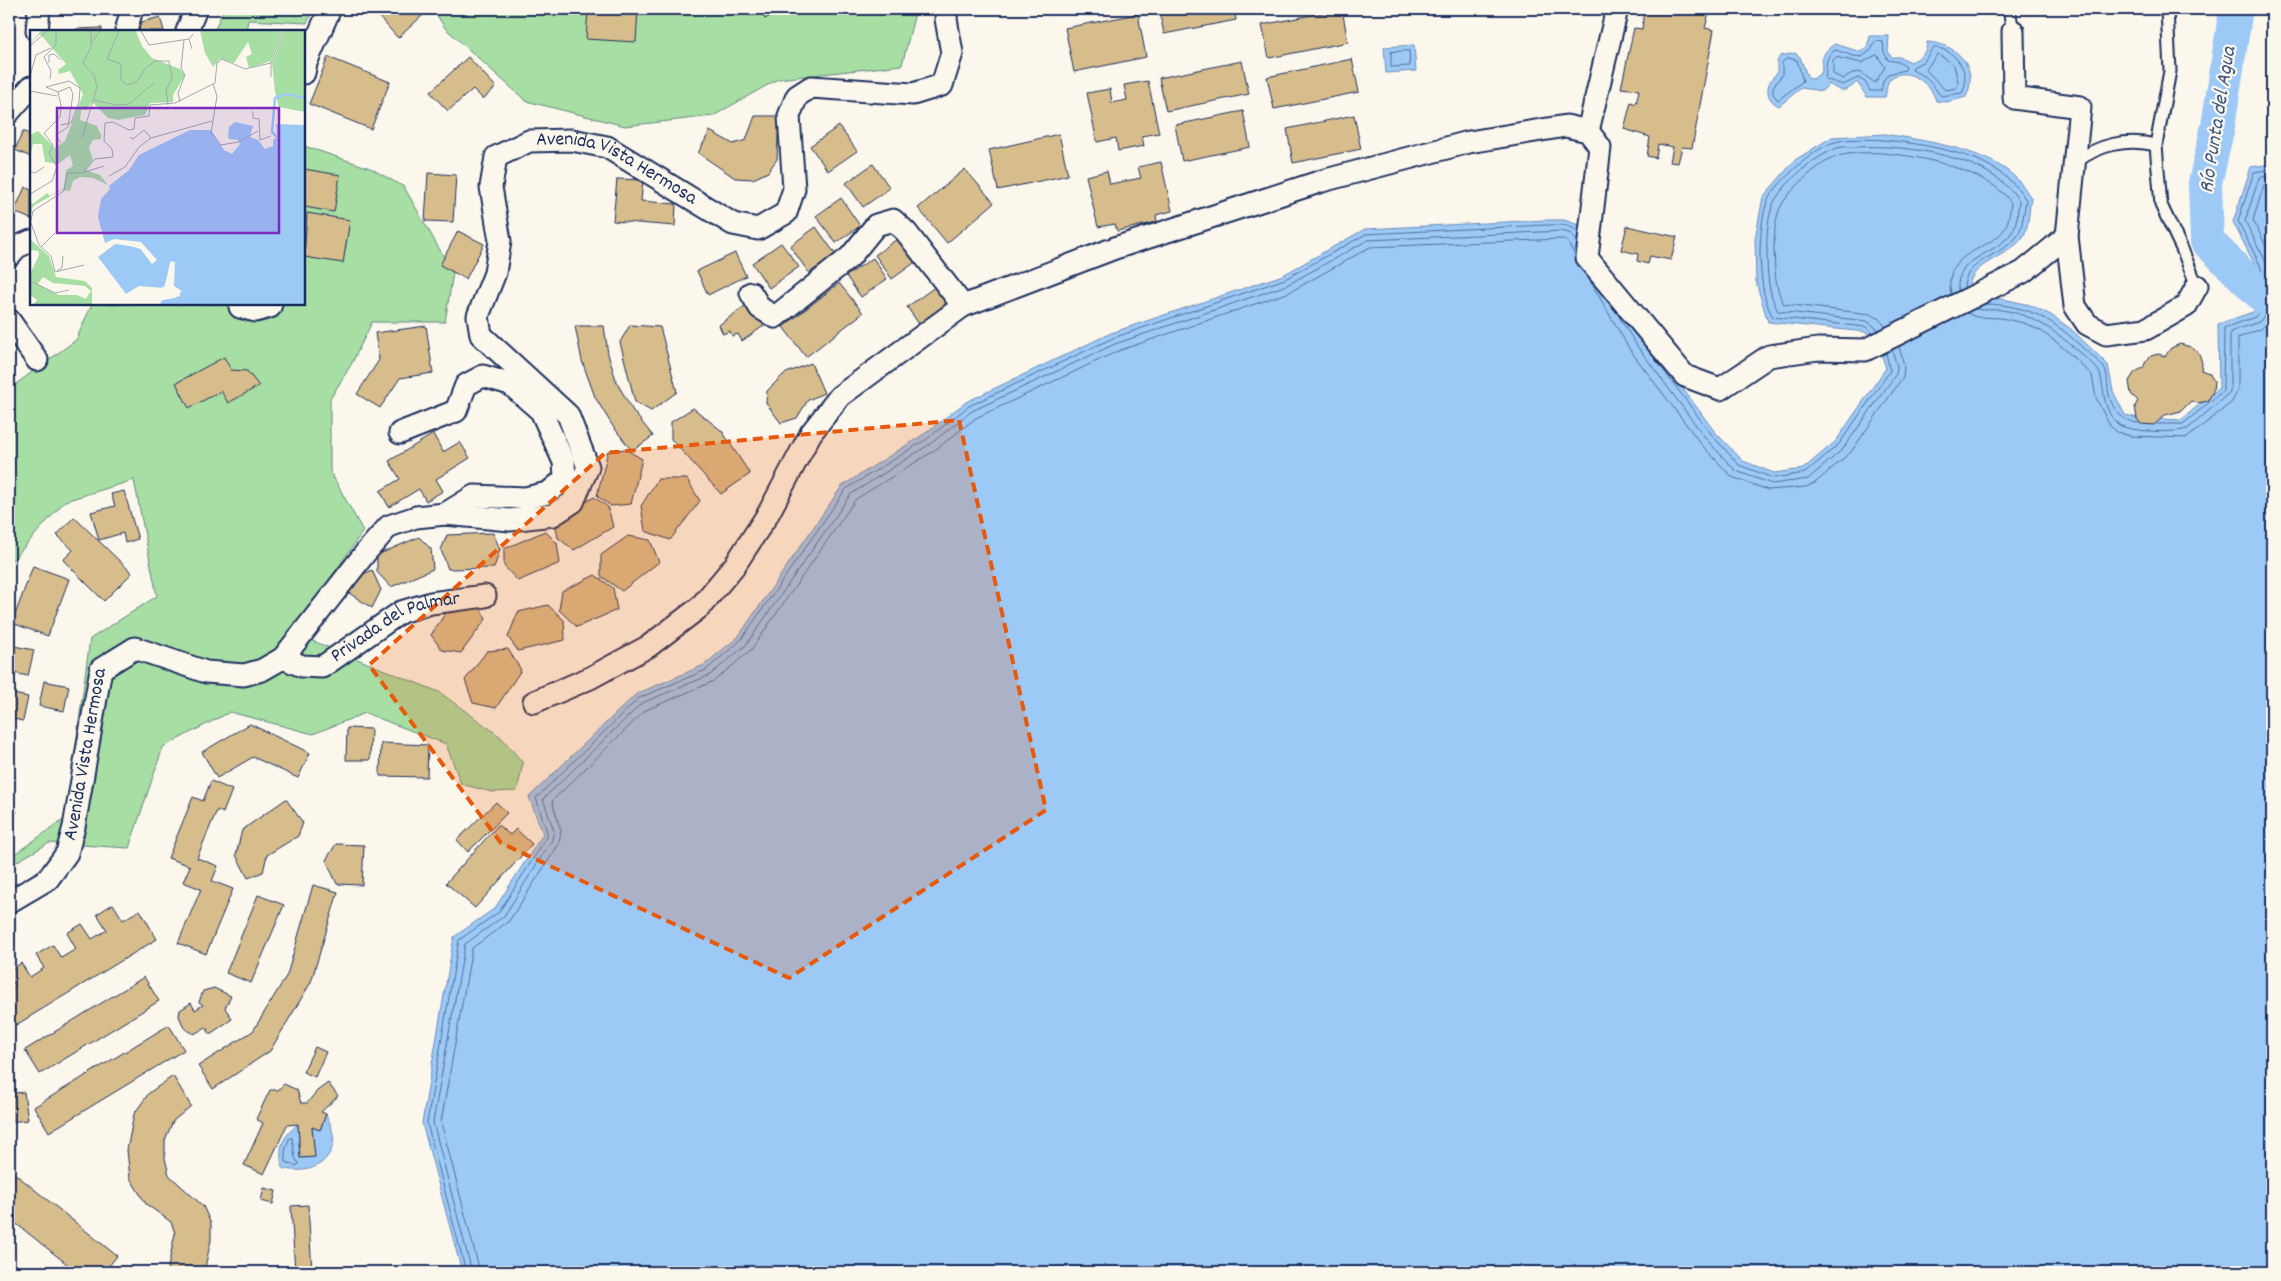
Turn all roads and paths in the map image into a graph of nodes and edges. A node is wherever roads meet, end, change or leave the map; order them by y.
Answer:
1 (39, 9) edge
2 (132, 9) edge
3 (196, 9) edge
4 (330, 9) edge
5 (947, 9) edge
6 (1616, 9) edge
7 (2008, 9) edge
8 (2167, 9) edge
9 (37, 30) edge
10 (126, 30) edge
11 (187, 30) edge
12 (2013, 30) joint
13 (305, 68) edge
14 (30, 89) edge
15 (9, 112) edge
16 (1588, 130) junction
17 (2156, 145) junction
18 (2074, 164) junction
19 (2067, 236) junction
20 (30, 241) edge
21 (9, 256) edge
22 (2196, 286) joint
23 (751, 293) dead end
24 (240, 305) edge
25 (271, 305) edge
26 (964, 306) junction
27 (9, 320) edge
28 (37, 360) dead end
29 (400, 433) dead end
30 (445, 514) junction
31 (485, 596) dead end
32 (283, 658) junction
33 (534, 702) dead end
34 (9, 902) edge

1 - 9 street
2 - 10 street
3 - 11 street
4 - 13 street
5 - 30 street, Avenida Vista Hermosa
6 - 16 street
7 - 12 lane
8 - 17 lane
12 - 18 street
14 - 15 street
16 - 19 street
16 - 26 street
17 - 18 lane
17 - 22 lane
18 - 19 street
19 - 22 street
20 - 21 street
23 - 26 street
24 - 25 street
26 - 33 street
27 - 28 street
29 - 30 street
30 - 32 street, Avenida Vista Hermosa
31 - 32 street, Privada del Palmar
32 - 34 street, Avenida Vista Hermosa

